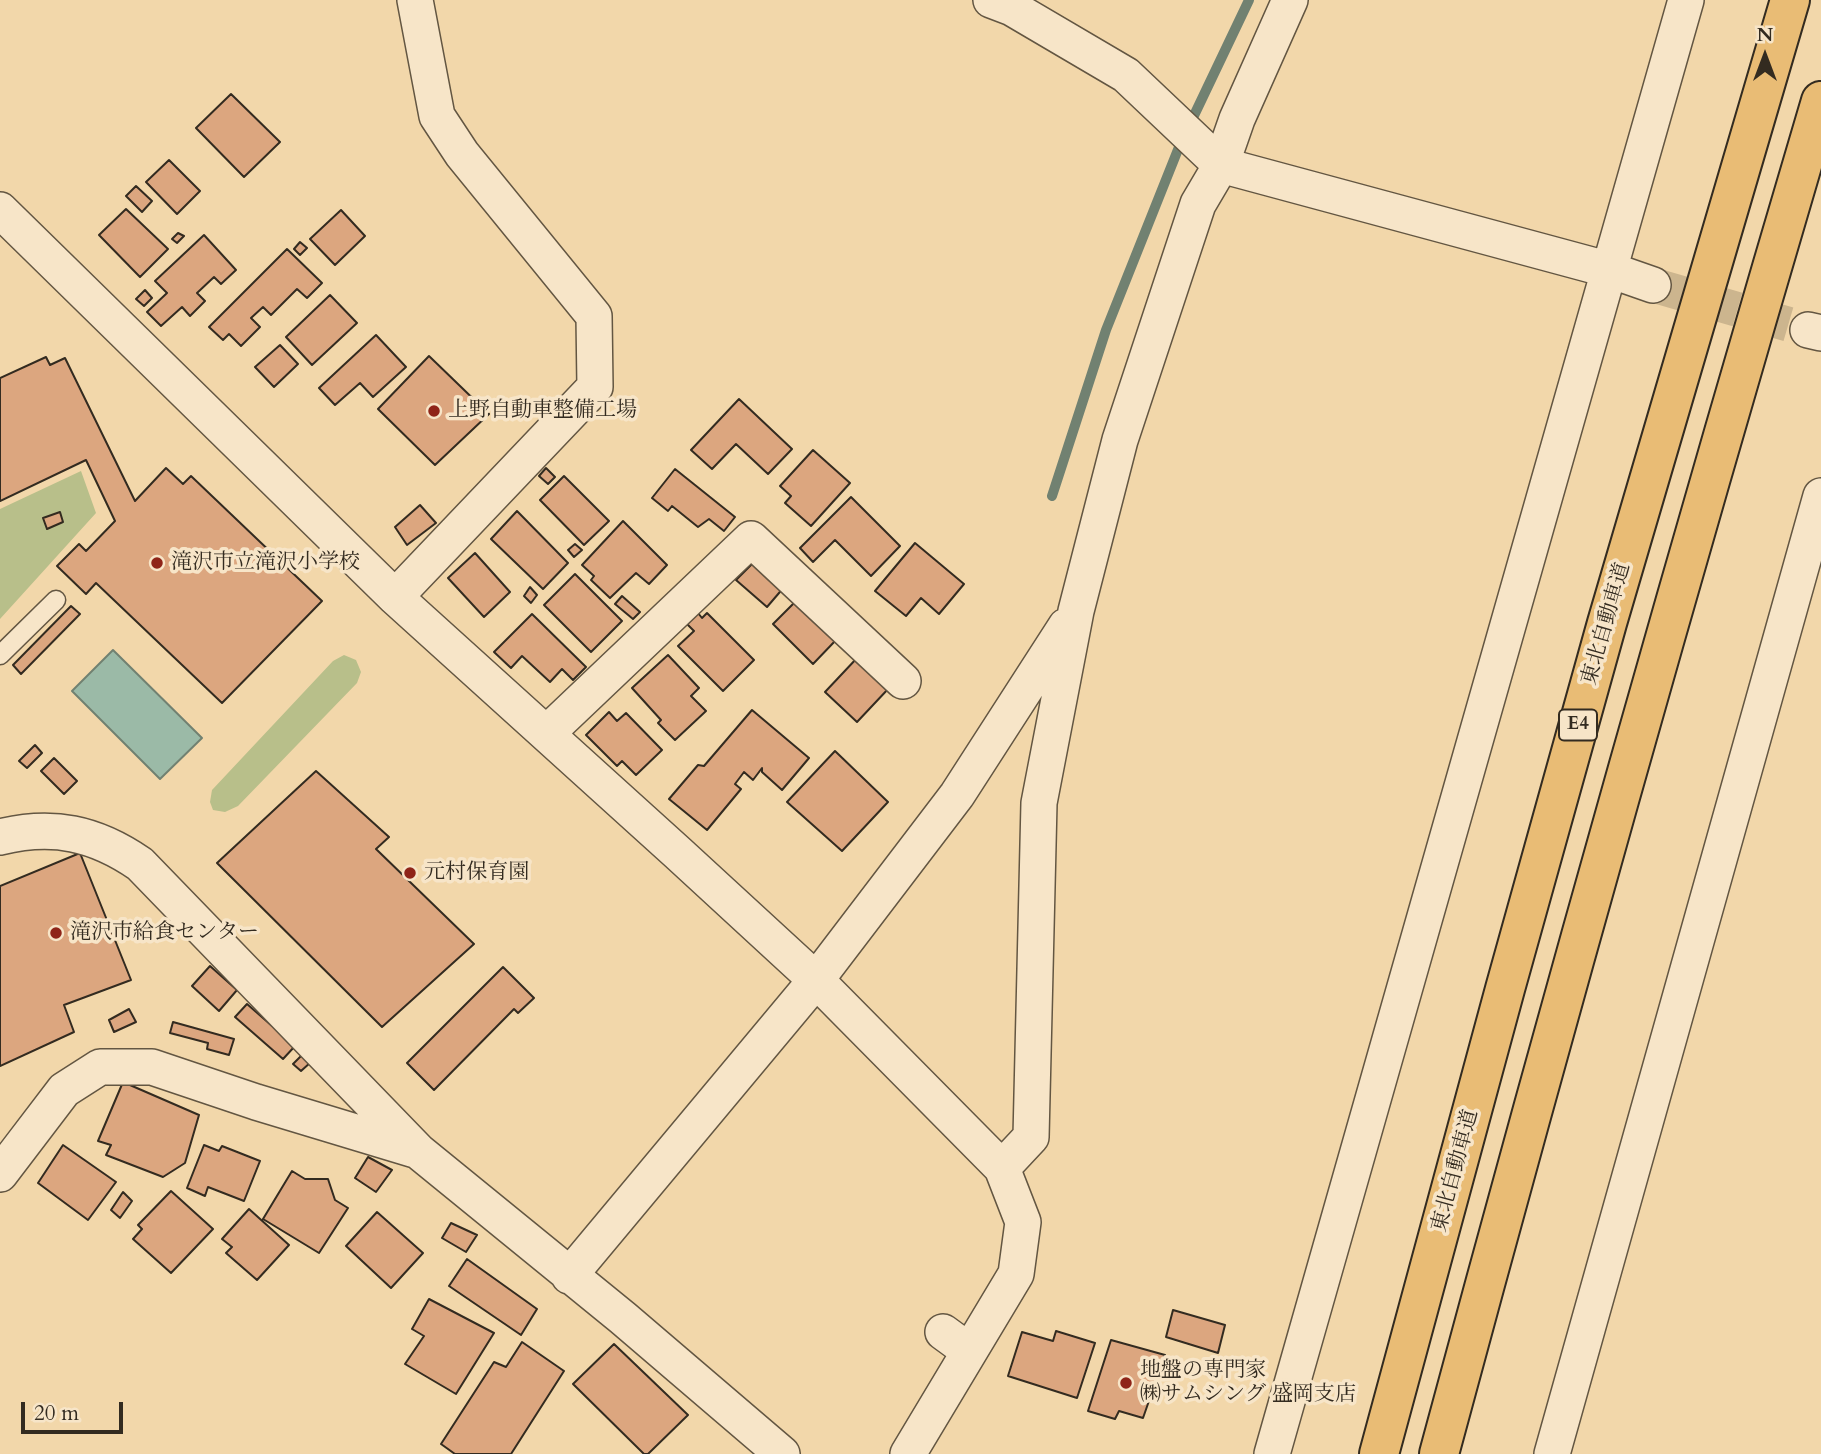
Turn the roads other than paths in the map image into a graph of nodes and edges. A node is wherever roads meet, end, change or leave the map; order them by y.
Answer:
1 (415, 0) edge
2 (991, 0) edge
3 (1290, 0) edge
4 (1686, 0) edge
5 (1790, 0) edge
6 (1821, 100) edge
7 (1198, 144) junction
8 (0, 210) edge
9 (1610, 270) junction
10 (1653, 285) tunnel mouth
11 (1821, 496) edge
12 (395, 597) junction
13 (56, 600) dead end
14 (1076, 611) junction
15 (0, 655) edge
16 (902, 681) dead end
17 (547, 733) junction
18 (0, 837) edge
19 (816, 980) junction
20 (418, 1151) junction
21 (1002, 1168) junction
22 (0, 1174) edge
23 (569, 1276) junction
24 (782, 1454) edge
25 (908, 1454) edge
26 (1272, 1454) edge
27 (1379, 1454) edge
28 (1439, 1454) edge
29 (1552, 1454) edge

1 - 12 street
2 - 7 street
3 - 7 street
4 - 9 street
5 - 27 highway, 東北自動車道 / E4
6 - 28 highway
7 - 9 street
7 - 14 street
8 - 12 street
9 - 10 street
9 - 26 street
11 - 29 street
12 - 17 street
13 - 15 lane
14 - 19 street
14 - 21 street
16 - 17 street
17 - 19 street
18 - 20 street
19 - 21 street
19 - 23 street
20 - 22 street
20 - 23 street
21 - 25 street
23 - 24 street

